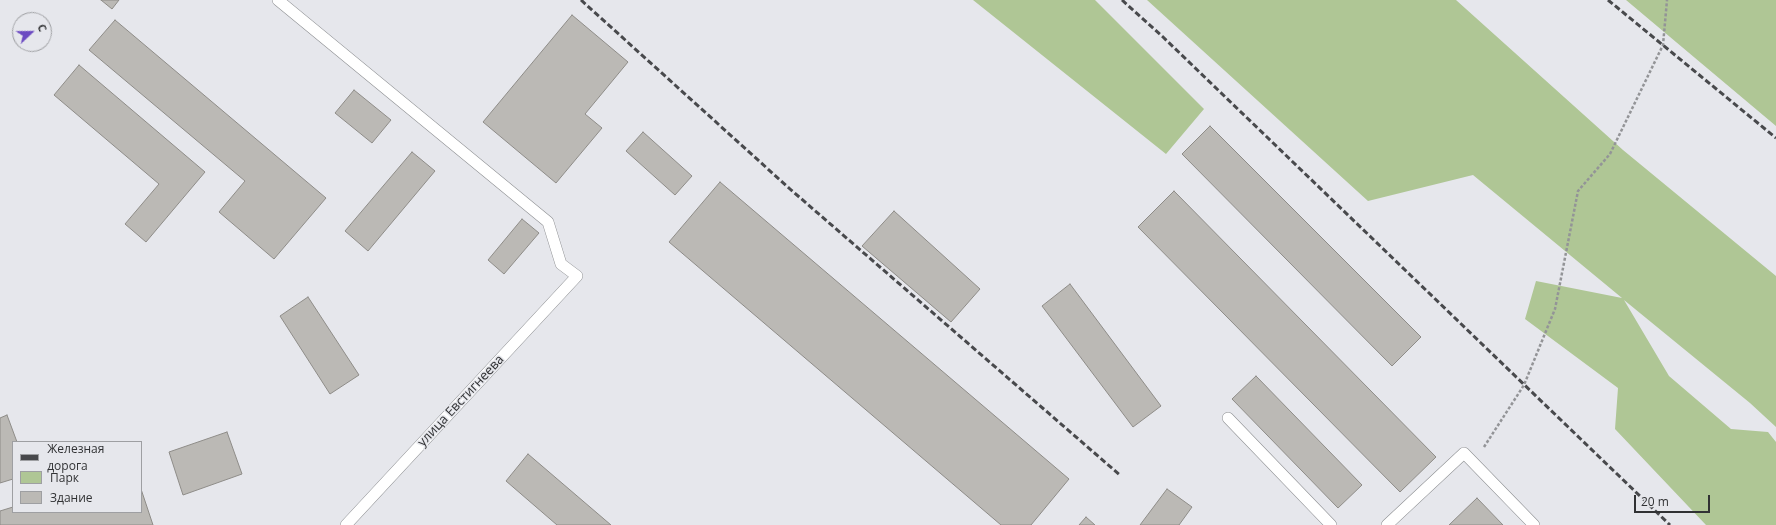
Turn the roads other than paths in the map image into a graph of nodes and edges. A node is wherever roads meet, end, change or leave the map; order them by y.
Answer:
1 (278, 0) edge
2 (1228, 418) dead end
3 (346, 525) edge
4 (1331, 525) edge
5 (1387, 525) edge
6 (1534, 525) edge

1 - 3 lane, улица Евстигнеева
2 - 4 lane
5 - 6 lane

